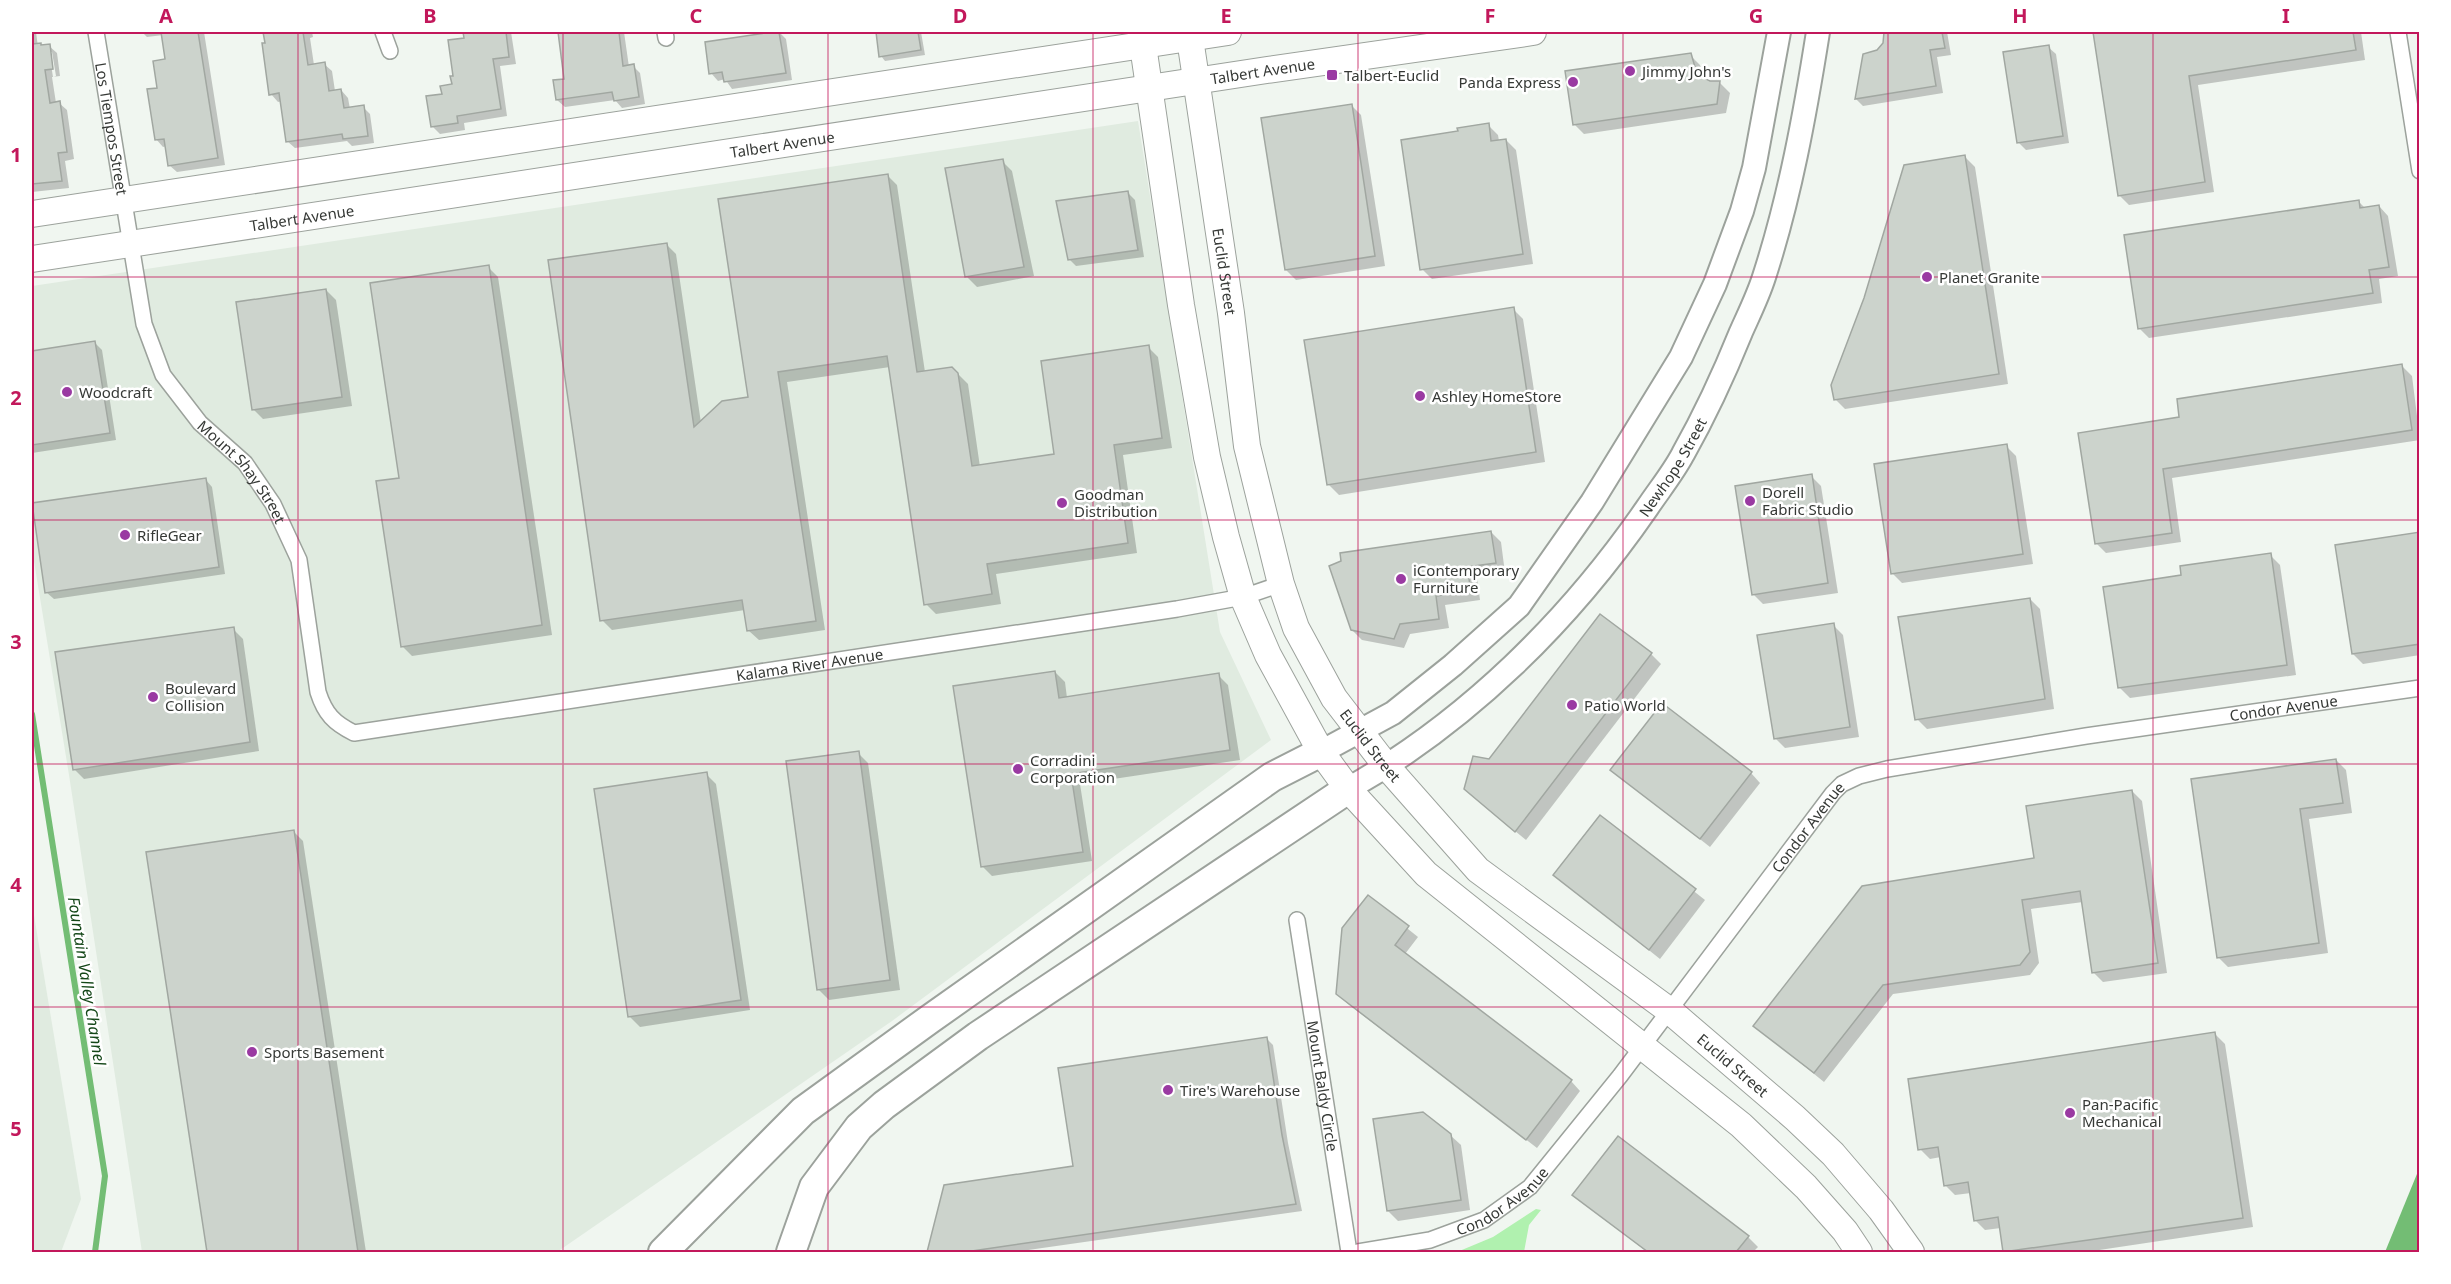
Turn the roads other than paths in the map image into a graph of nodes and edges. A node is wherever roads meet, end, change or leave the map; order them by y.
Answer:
1 (96, 32) edge
2 (383, 32) edge
3 (1228, 32) edge
4 (1533, 32) edge
5 (1779, 32) edge
6 (1818, 32) edge
7 (2398, 32) edge
8 (1190, 34) edge
9 (1142, 38) edge
10 (390, 51) dead end
11 (1197, 82) junction
12 (1149, 90) junction
13 (2420, 171) edge
14 (123, 200) junction
15 (32, 214) edge
16 (128, 235) junction
17 (32, 258) edge
18 (1281, 584) junction
19 (1243, 597) junction
20 (2420, 688) edge
21 (336, 725) joint
22 (1358, 731) junction
23 (1320, 753) junction
24 (1386, 767) junction
25 (1348, 789) junction
26 (1297, 920) dead end
27 (1670, 1011) junction
28 (1642, 1047) junction
29 (663, 1252) edge
30 (791, 1252) edge
31 (1349, 1252) edge
32 (1358, 1252) edge
33 (1859, 1252) edge
34 (1911, 1252) edge

1 - 14 street, Los Tiempos Street
2 - 10 street
3 - 8 main road
4 - 11 main road, Talbert Avenue
5 - 22 street
6 - 24 street, Newhope Street
7 - 13 street
8 - 9 main road
8 - 11 main road, Euclid Street
9 - 12 main road
9 - 14 main road
11 - 12 main road, Talbert Avenue
11 - 18 main road, Euclid Street
12 - 16 main road, Talbert Avenue
12 - 19 main road
14 - 15 main road
14 - 16 street, Los Tiempos Street
16 - 17 main road, Talbert Avenue
16 - 21 street, Mount Shay Street
18 - 19 street, Kalama River Avenue
18 - 22 main road, Euclid Street
19 - 21 street, Kalama River Avenue
19 - 23 main road
20 - 27 street, Condor Avenue
22 - 23 street
22 - 24 main road, Euclid Street
23 - 25 main road
23 - 29 highway
24 - 25 street, Newhope Street
24 - 27 main road, Euclid Street
25 - 28 main road
25 - 30 highway
26 - 31 street, Mount Baldy Circle
27 - 28 street, Condor Avenue
27 - 34 main road, Euclid Street
28 - 32 street, Condor Avenue
28 - 33 main road

